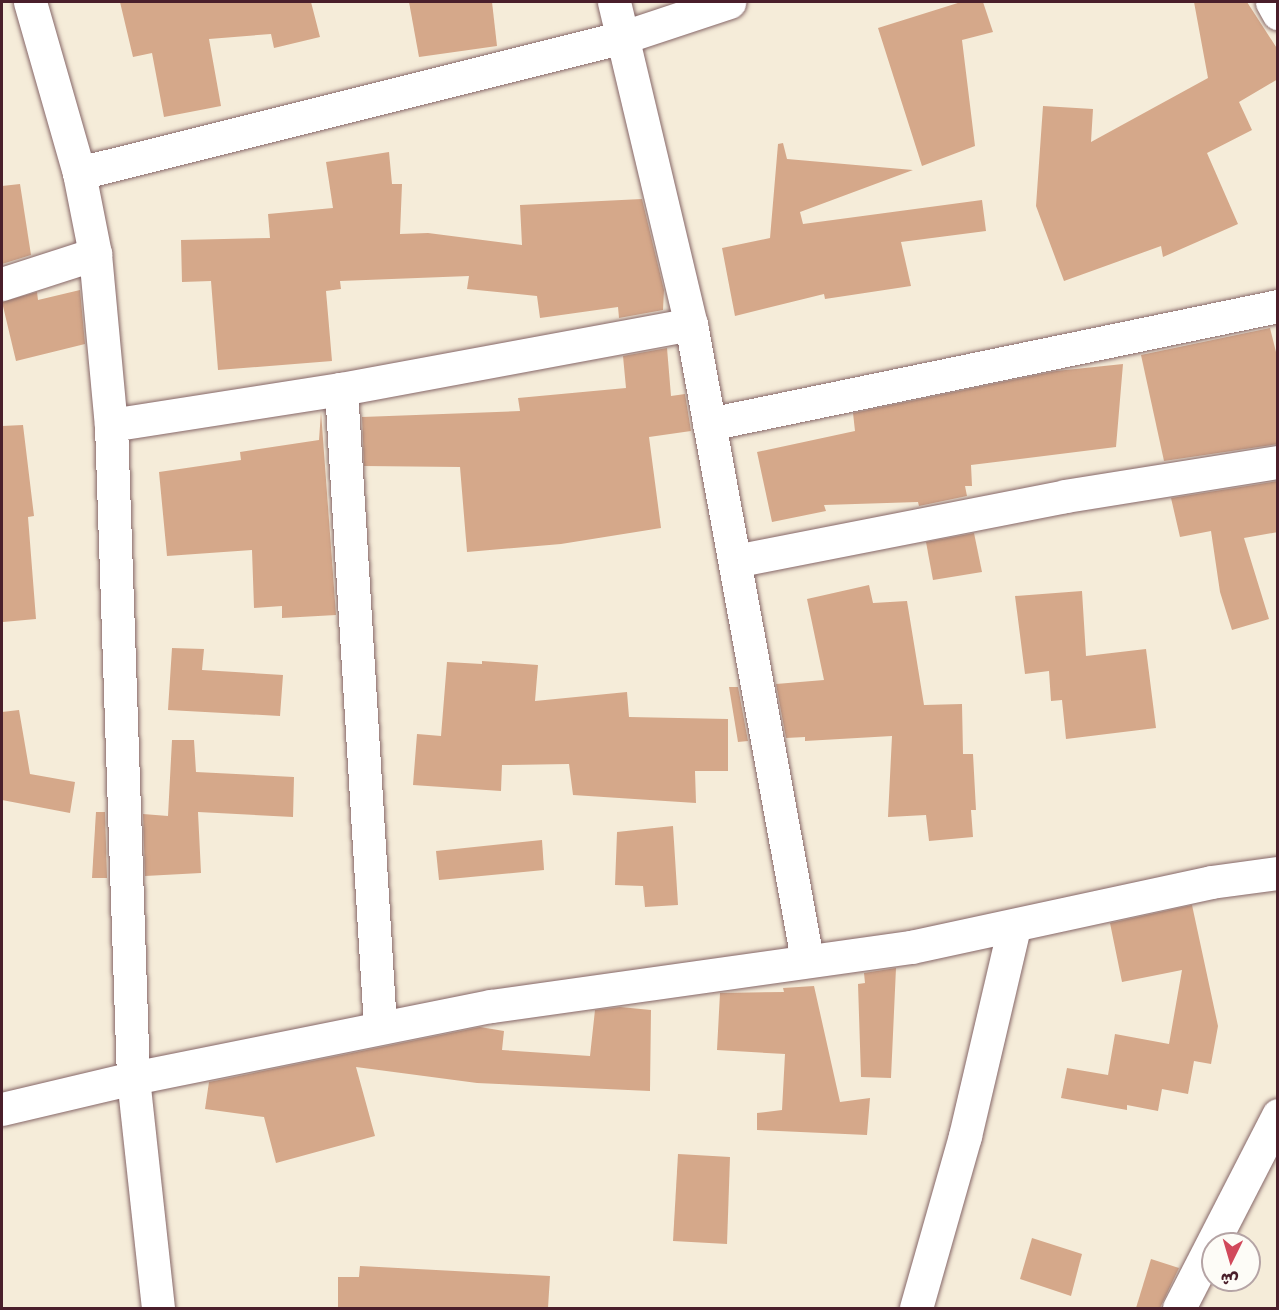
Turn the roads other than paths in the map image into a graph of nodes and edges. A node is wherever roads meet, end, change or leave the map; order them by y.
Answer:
1 (30, 2) edge
2 (615, 2) edge
3 (729, 2) edge
4 (1272, 2) edge
5 (1278, 13) edge
6 (624, 37) junction
7 (79, 173) junction
8 (95, 254) junction
9 (2, 284) edge
10 (1278, 306) edge
11 (690, 324) junction
12 (341, 389) junction
13 (709, 424) junction
14 (111, 425) junction
15 (1278, 462) edge
16 (735, 561) junction
17 (1278, 873) edge
18 (1014, 927) junction
19 (807, 959) junction
20 (380, 1027) junction
21 (133, 1078) junction
22 (2, 1109) edge
23 (1278, 1115) edge
24 (158, 1308) edge
25 (916, 1308) edge
26 (1179, 1308) edge

1 - 7 street
2 - 6 street
3 - 6 street
4 - 5 street
6 - 7 street
6 - 11 street
7 - 8 street
8 - 9 street
8 - 14 street
10 - 13 street
11 - 12 street
11 - 13 street
12 - 14 street
12 - 20 street
13 - 16 street
14 - 21 street
15 - 16 street
16 - 19 street
17 - 18 street
18 - 19 street
18 - 25 street
19 - 20 street
20 - 21 street
21 - 22 street
21 - 24 street
23 - 26 street

